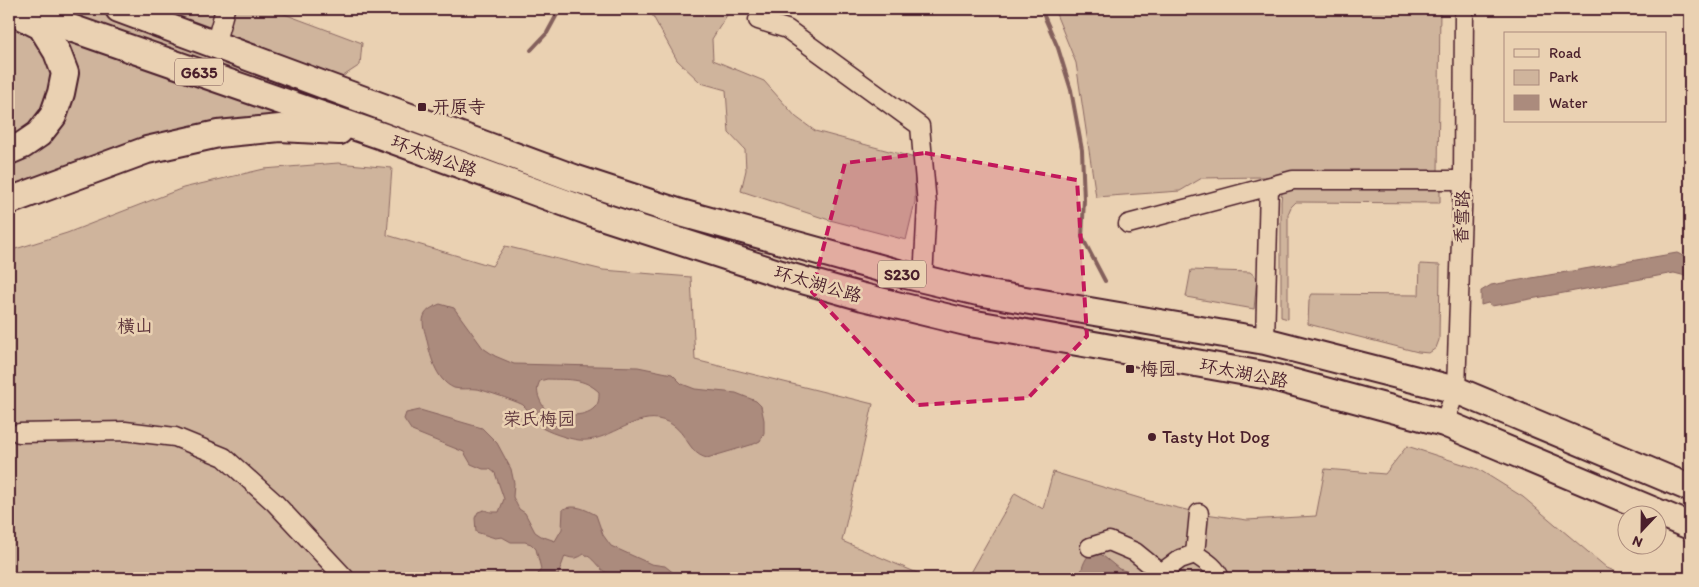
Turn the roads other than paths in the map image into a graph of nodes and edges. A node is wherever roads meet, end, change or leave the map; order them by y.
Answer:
1 (16, 9) edge
2 (225, 9) edge
3 (1464, 9) edge
4 (9, 10) edge
5 (122, 10) edge
6 (758, 20) dead end
7 (215, 45) junction
8 (382, 136) junction
9 (9, 151) edge
10 (1463, 180) junction
11 (1269, 187) junction
12 (9, 201) edge
13 (1128, 224) dead end
14 (923, 279) junction
15 (1265, 341) junction
16 (1456, 390) junction
17 (1444, 423) junction
18 (19, 434) dead end
19 (1690, 488) edge
20 (1200, 513) dead end
21 (1690, 526) edge
22 (1090, 547) dead end
23 (1195, 554) junction
24 (1164, 575) edge
25 (345, 578) edge
26 (1220, 578) edge

1 - 8 highway, 环太湖公路 / G635
2 - 7 street
3 - 10 street, 香雪路
4 - 9 highway
5 - 7 highway, 环太湖公路 / S230
6 - 14 street
7 - 14 highway, 环太湖公路 / S230
8 - 12 highway
8 - 17 highway, 环太湖公路 / S230
10 - 11 street
10 - 16 street, 香雪路
11 - 13 street
11 - 15 street
14 - 15 highway, 环太湖公路 / S230
15 - 16 highway, 环太湖公路 / S230
16 - 17 street, 香雪路
16 - 19 highway, 环太湖公路 / S230
17 - 21 highway, 环太湖公路 / S230
18 - 25 street
20 - 23 street
22 - 24 street
23 - 24 street
23 - 26 street

